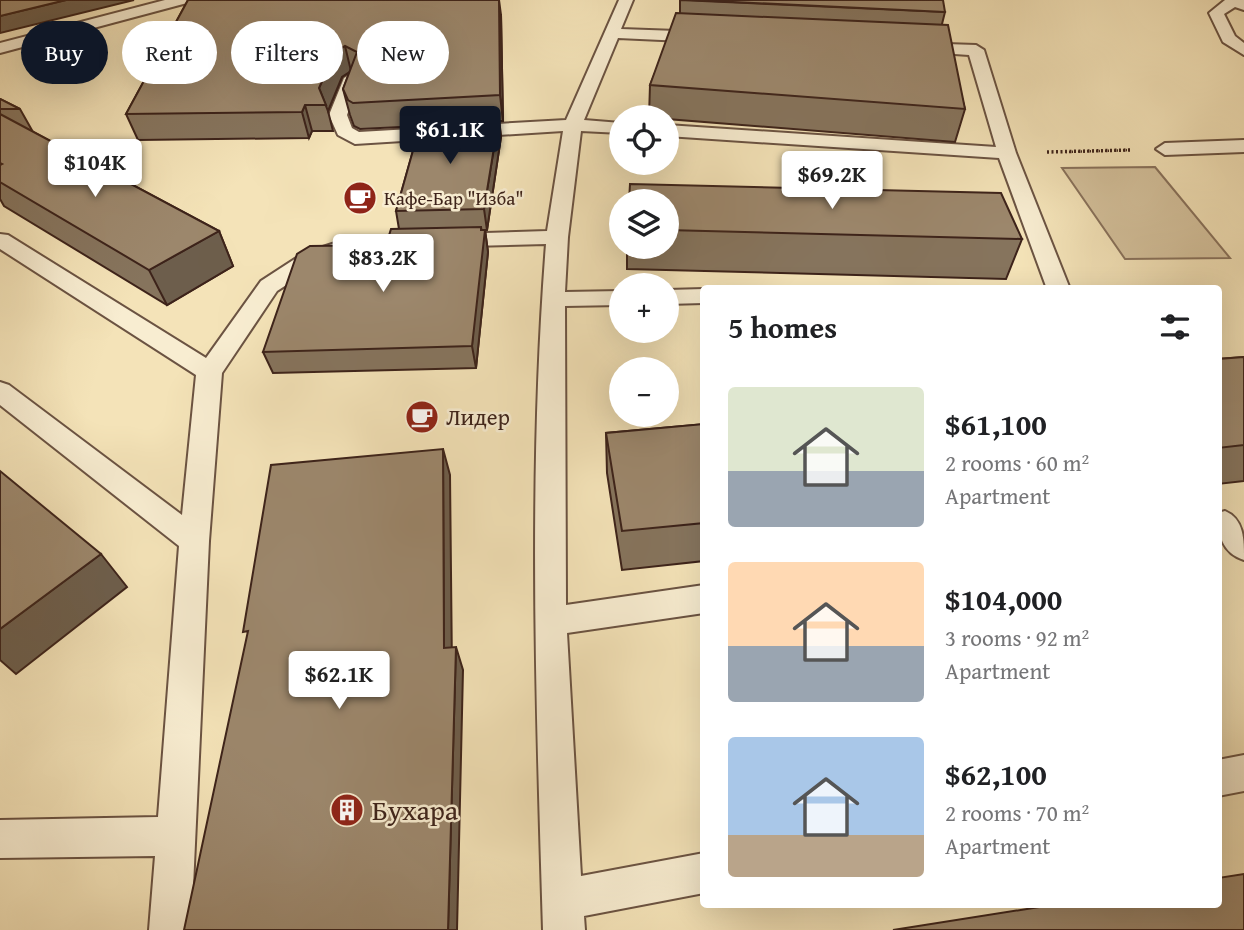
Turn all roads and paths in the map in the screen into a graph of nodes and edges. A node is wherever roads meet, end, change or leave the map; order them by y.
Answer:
1 (183, 0) edge
2 (626, 0) edge
3 (1234, 0) edge
4 (1241, 0) edge
5 (1244, 6) edge
6 (610, 33) junction
7 (719, 38) edge
8 (895, 47) edge
9 (0, 48) edge
10 (1244, 50) edge
11 (352, 78) edge
12 (573, 125) junction
13 (609, 127) edge
14 (679, 132) edge
15 (1244, 146) edge
16 (1166, 149) joint
17 (1007, 153) junction
18 (557, 237) junction
19 (0, 240) edge
20 (1057, 285) edge
21 (700, 296) edge
22 (679, 297) edge
23 (609, 298) edge
24 (553, 299) junction
25 (209, 372) junction
26 (0, 391) edge
27 (1229, 523) edge
28 (194, 541) junction
29 (1244, 548) edge
30 (700, 600) edge
31 (550, 621) junction
32 (1244, 773) edge
33 (1222, 777) edge
34 (177, 836) junction
35 (0, 839) edge
36 (700, 874) edge
37 (564, 914) edge
38 (170, 930) edge

1 - 9 lane
2 - 6 lane
3 - 4 lane
3 - 5 lane
3 - 10 lane
6 - 7 lane
6 - 12 lane
8 - 17 lane
11 - 12 lane
12 - 13 lane
12 - 18 lane
14 - 17 lane
15 - 16 lane
16 - 17 path
17 - 20 lane
18 - 24 lane
18 - 25 lane
19 - 25 lane
21 - 22 lane
23 - 24 lane
24 - 31 lane
25 - 28 lane
26 - 28 lane
27 - 29 lane
28 - 34 lane
30 - 31 lane
31 - 37 lane
32 - 33 lane
34 - 35 lane
34 - 38 lane
36 - 37 lane

